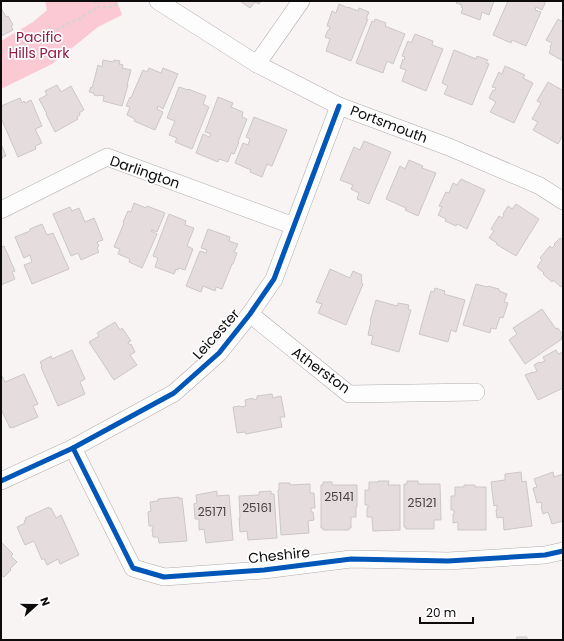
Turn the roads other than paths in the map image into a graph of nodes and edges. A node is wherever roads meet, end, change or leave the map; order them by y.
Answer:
1 (158, 1) edge
2 (301, 1) edge
3 (257, 64) junction
4 (340, 106) junction
5 (563, 201) edge
6 (1, 210) edge
7 (294, 226) junction
8 (250, 314) junction
9 (476, 392) dead end
10 (73, 448) junction
11 (1, 481) edge
12 (563, 551) edge

1 - 3 street, Portsmouth
2 - 3 street
3 - 4 street, Portsmouth
4 - 5 street, Portsmouth
4 - 7 street, Leicester
6 - 7 street, Darlington
7 - 8 street, Leicester
8 - 9 street, Atherston
8 - 10 street, Leicester
10 - 11 street, Leicester
10 - 12 street, Cheshire

